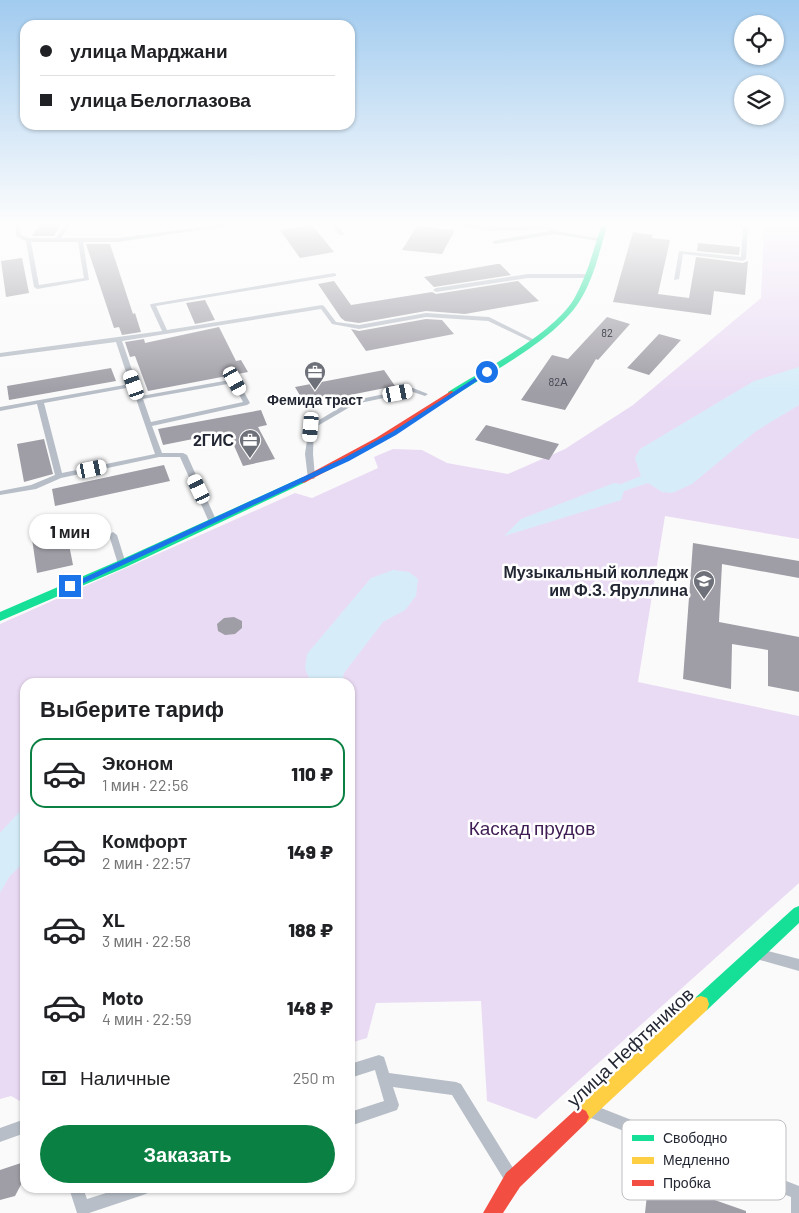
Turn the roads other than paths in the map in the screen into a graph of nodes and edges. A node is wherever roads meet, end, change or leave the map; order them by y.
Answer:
1 (35, 280) edge
2 (88, 280) edge
3 (306, 280) edge
4 (504, 280) edge
5 (586, 280) edge
6 (436, 290) dead end
7 (165, 332) junction
8 (118, 340) junction
9 (534, 341) junction
10 (0, 355) edge
11 (134, 385) junction
12 (425, 394) dead end
13 (139, 398) junction
14 (40, 401) junction
15 (0, 410) edge
16 (149, 424) junction
17 (159, 455) junction
18 (59, 476) junction
19 (310, 477) junction
20 (0, 493) edge
21 (213, 522) junction
22 (113, 535) dead end
23 (122, 564) junction
24 (0, 617) edge
25 (799, 912) edge
26 (756, 954) junction
27 (799, 965) edge
28 (355, 1070) edge
29 (384, 1079) junction
30 (587, 1110) junction
31 (355, 1117) edge
32 (622, 1124) edge
33 (20, 1128) edge
34 (0, 1135) edge
35 (513, 1180) junction
36 (786, 1188) edge
37 (77, 1193) edge
38 (129, 1193) edge
39 (81, 1210) edge
40 (492, 1213) edge
41 (798, 1213) edge

1 - 2 lane
3 - 7 lane
4 - 6 lane
5 - 9 street
7 - 8 lane
7 - 9 lane
8 - 10 lane
8 - 11 lane
9 - 19 street
11 - 13 lane
11 - 14 lane
12 - 19 lane
13 - 16 lane
13 - 16 lane
14 - 15 lane
14 - 18 lane
16 - 17 lane
17 - 18 lane
17 - 21 lane
18 - 20 lane
19 - 21 street
21 - 23 street
22 - 23 lane
23 - 24 street
25 - 26 street, улица Нефтяников
26 - 27 lane
26 - 30 street, улица Нефтяников
28 - 29 lane
29 - 31 lane
29 - 35 lane
30 - 32 lane
30 - 35 street, улица Нефтяников
33 - 34 lane
35 - 40 street, улица Нефтяников
36 - 41 lane
37 - 39 lane
38 - 39 lane

